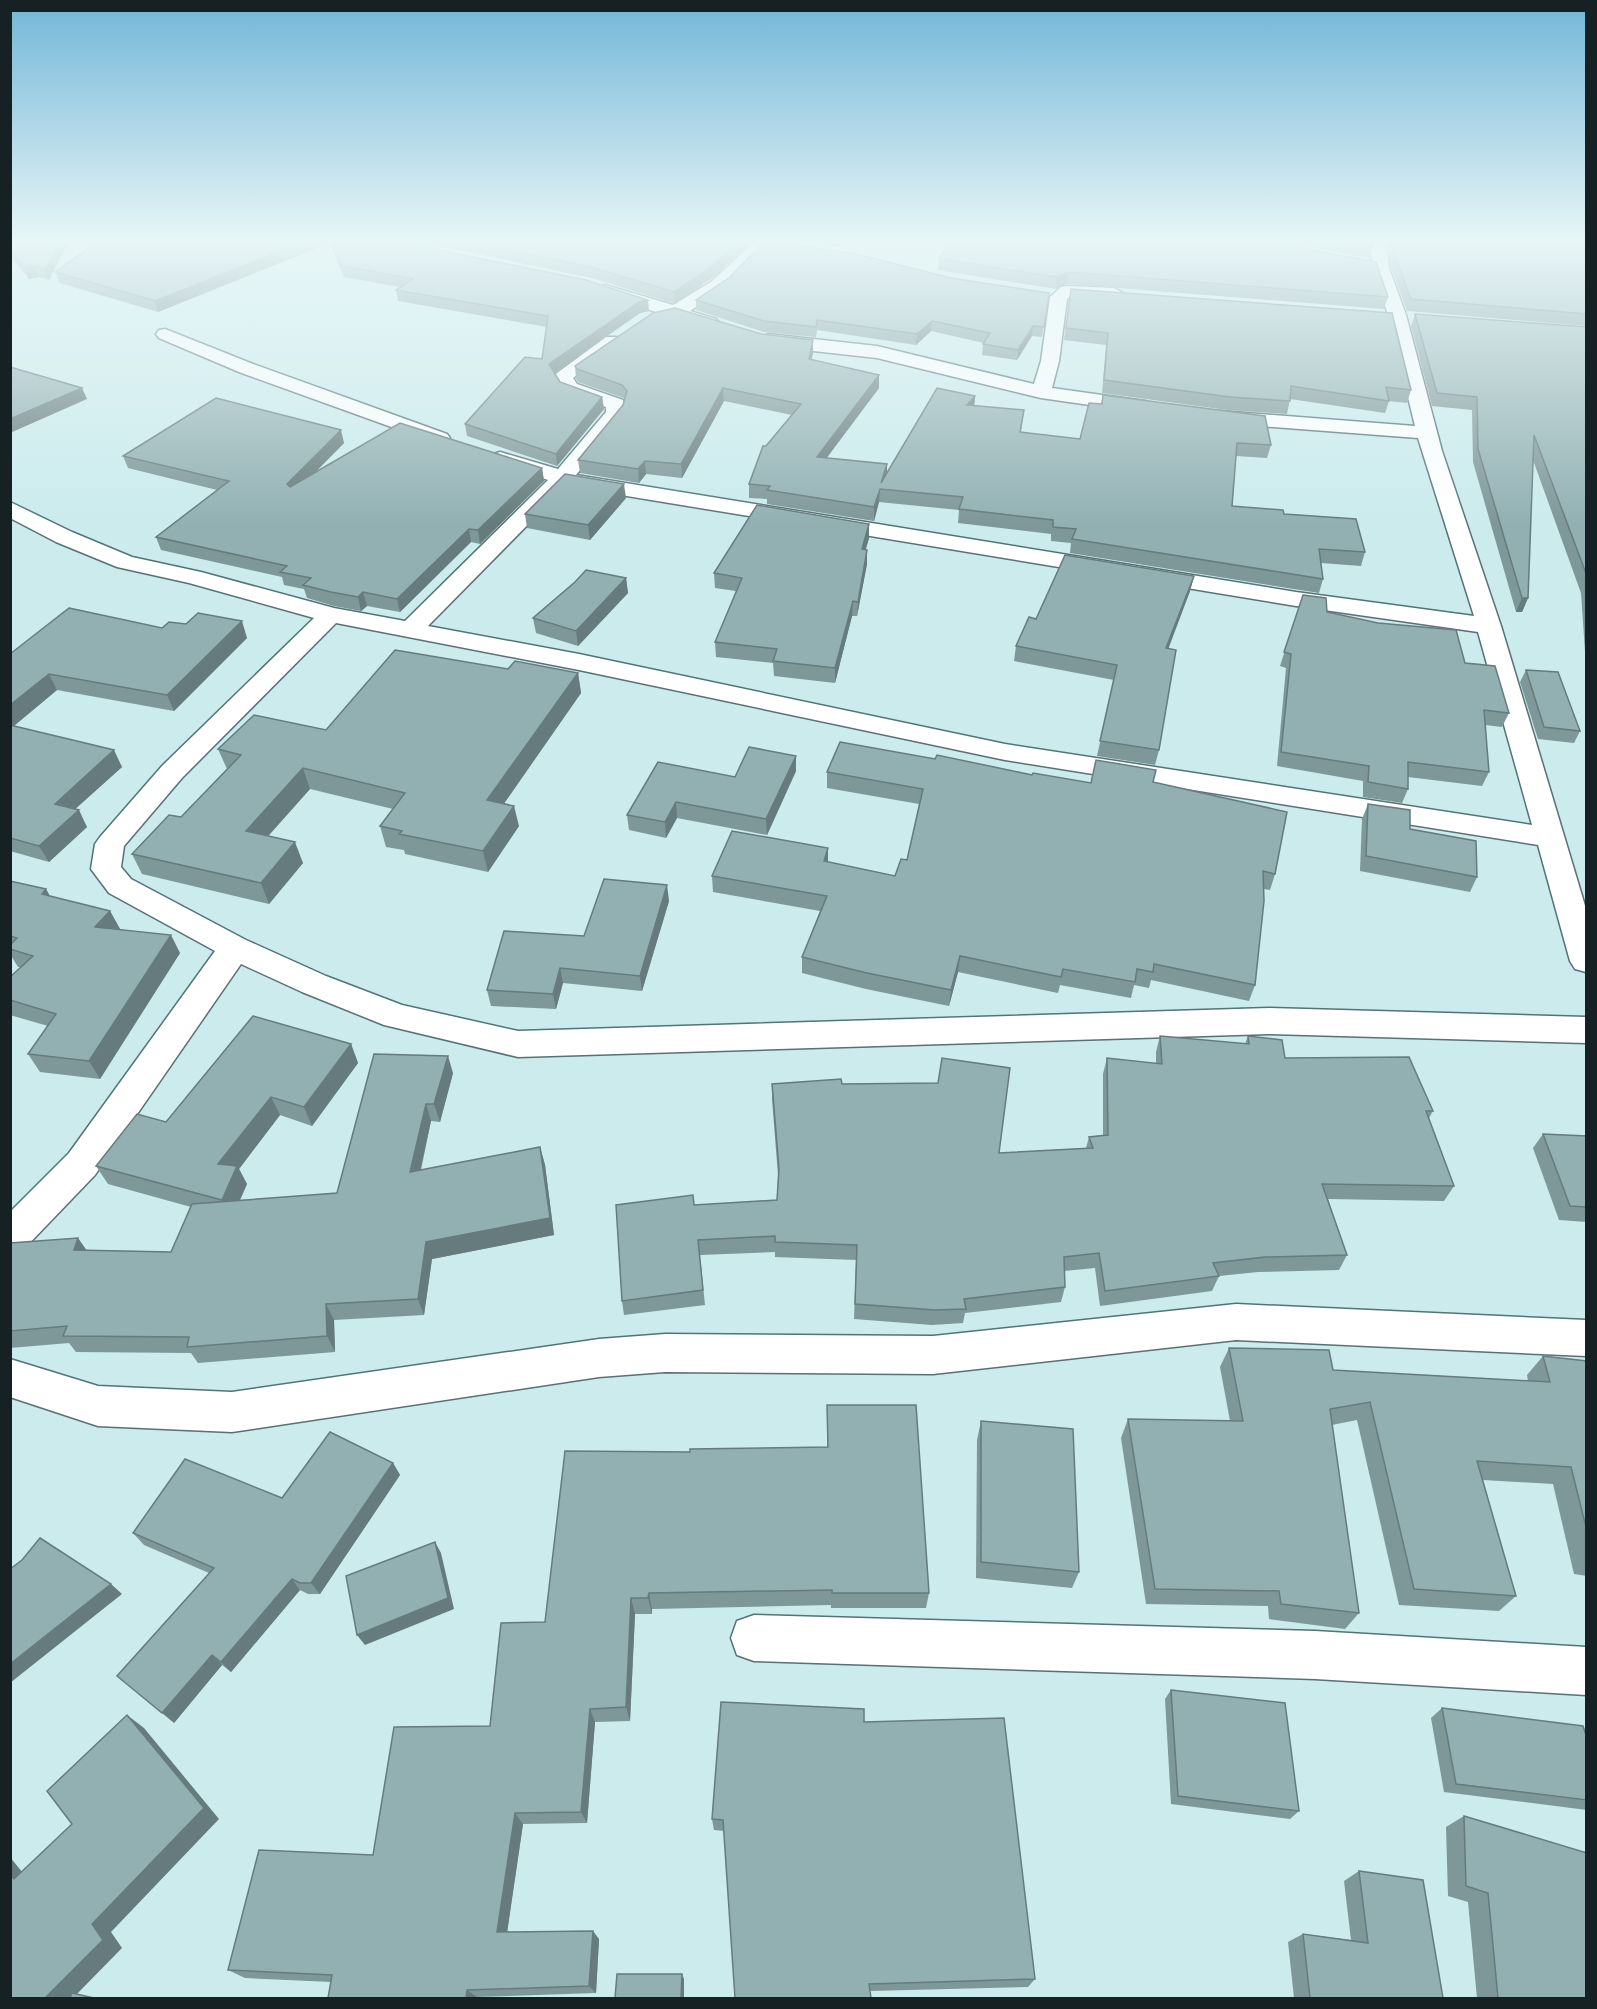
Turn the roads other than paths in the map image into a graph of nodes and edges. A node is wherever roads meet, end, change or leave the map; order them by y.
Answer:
1 (172, 337) edge
2 (620, 337) edge
3 (758, 337) edge
4 (1050, 337) edge
5 (1403, 337) edge
6 (1041, 392) junction
7 (1168, 410) edge
8 (1203, 415) edge
9 (1429, 433) junction
10 (460, 444) edge
11 (482, 452) edge
12 (562, 478) junction
13 (10, 509) edge
14 (331, 615) junction
15 (1488, 626) junction
16 (410, 630) junction
17 (1550, 837) junction
18 (235, 948) junction
19 (1587, 961) edge
20 (1587, 1030) edge
21 (10, 1238) edge
22 (1587, 1338) edge
23 (10, 1378) edge
24 (754, 1638) dead end
25 (1587, 1671) edge

1 - 10 street
2 - 12 street
3 - 6 street
4 - 6 street
5 - 9 street
6 - 7 street
8 - 9 street
9 - 15 street
11 - 12 street
12 - 15 street
12 - 16 street
13 - 14 street
14 - 16 street
14 - 18 street
15 - 17 street
16 - 17 street
17 - 19 street
18 - 20 street
18 - 21 street
22 - 23 street
24 - 25 street

